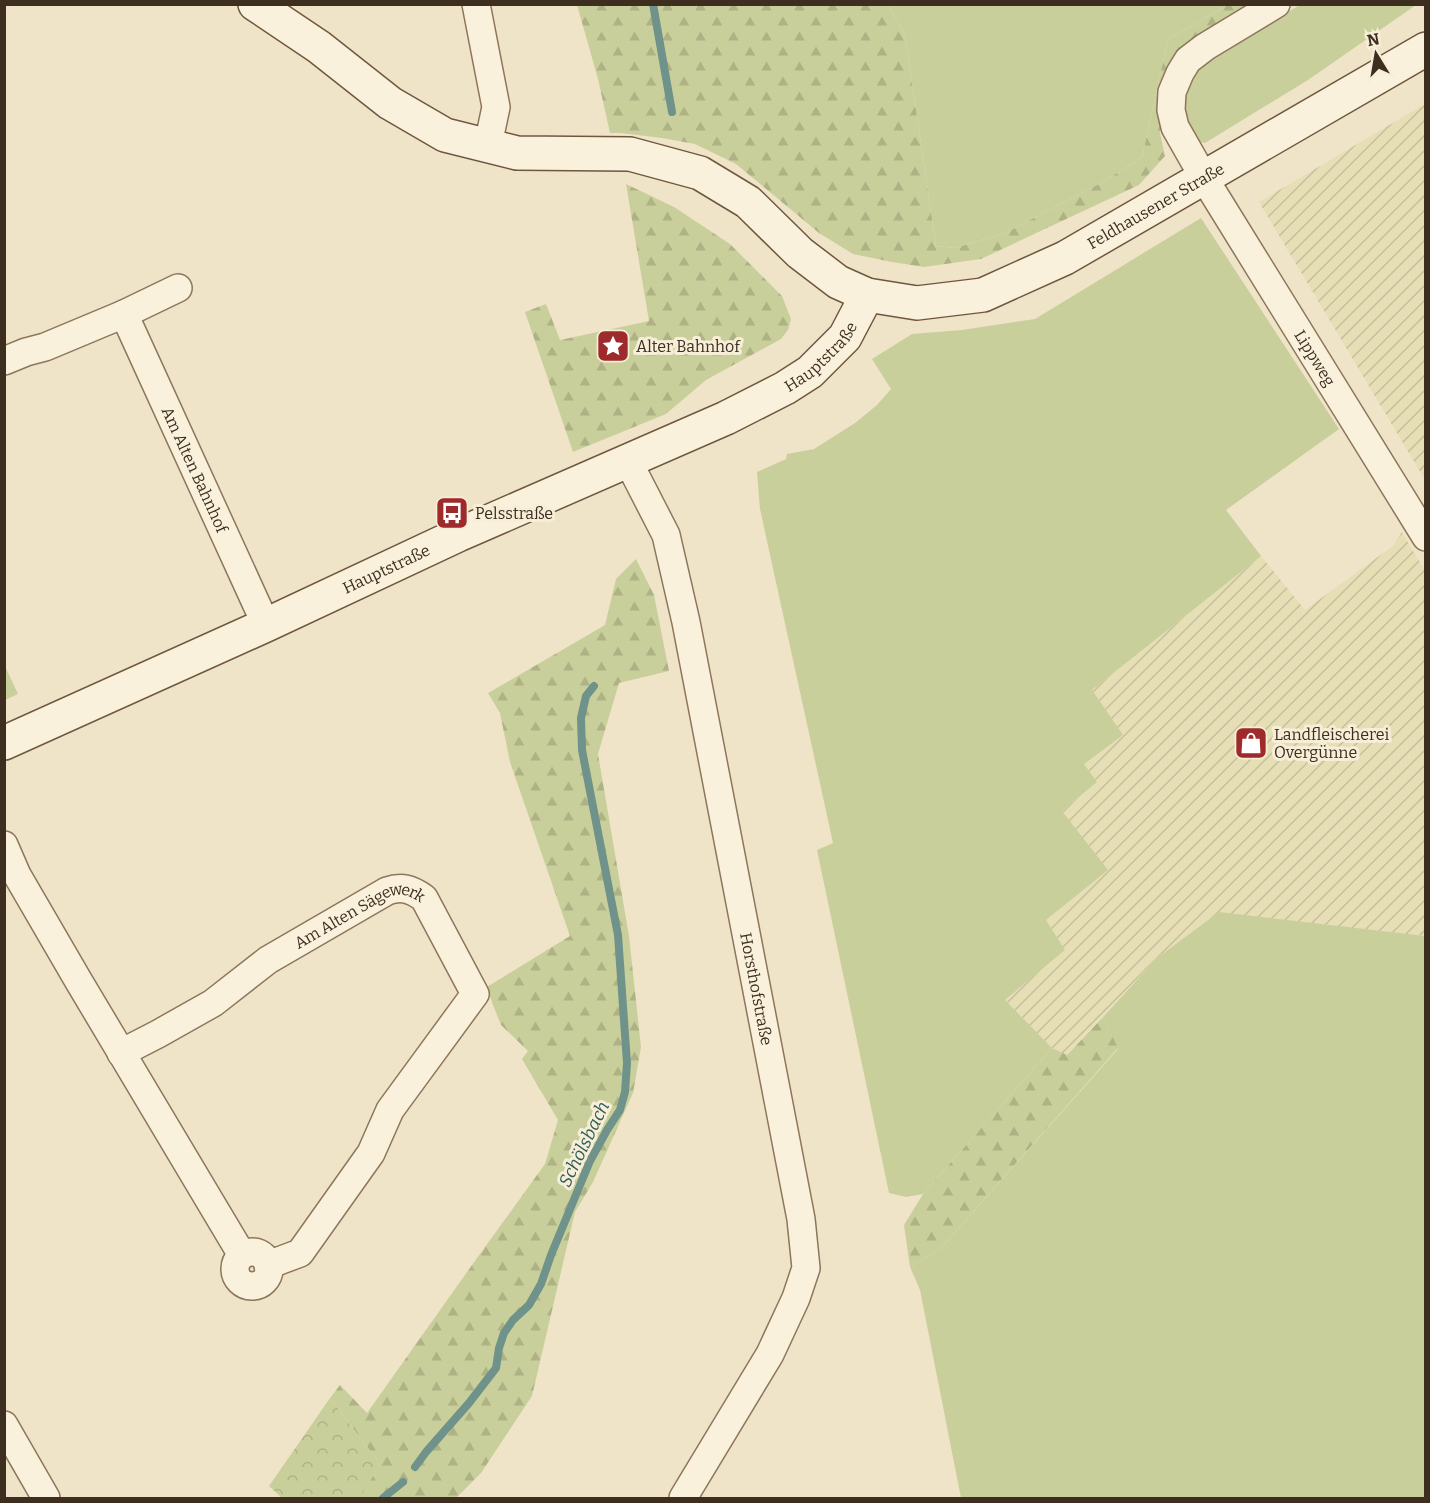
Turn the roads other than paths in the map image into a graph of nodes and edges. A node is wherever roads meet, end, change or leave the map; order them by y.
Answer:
1 (255, 4) edge
2 (476, 4) edge
3 (1276, 4) edge
4 (1425, 49) edge
5 (488, 145) junction
6 (1204, 178) junction
7 (178, 288) dead end
8 (867, 295) junction
9 (124, 314) junction
10 (4, 361) edge
11 (628, 461) junction
12 (1425, 537) edge
13 (266, 625) junction
14 (4, 743) edge
15 (4, 845) edge
16 (121, 1053) junction
17 (4, 1425) edge
18 (46, 1498) edge
19 (683, 1498) edge

1 - 5 main road
2 - 5 street
3 - 6 street, Lippweg
4 - 6 main road, Feldhausener Straße
5 - 8 main road
6 - 8 main road, Feldhausener Straße
6 - 12 street, Lippweg
7 - 9 street
8 - 11 main road, Hauptstraße
9 - 10 street
9 - 13 street, Am Alten Bahnhof
11 - 13 main road, Hauptstraße
11 - 19 street, Horsthofstraße
13 - 14 main road, Hauptstraße
15 - 16 street, Am Alten Sägewerk
16 - 16 street, Am Alten Sägewerk
17 - 18 street

